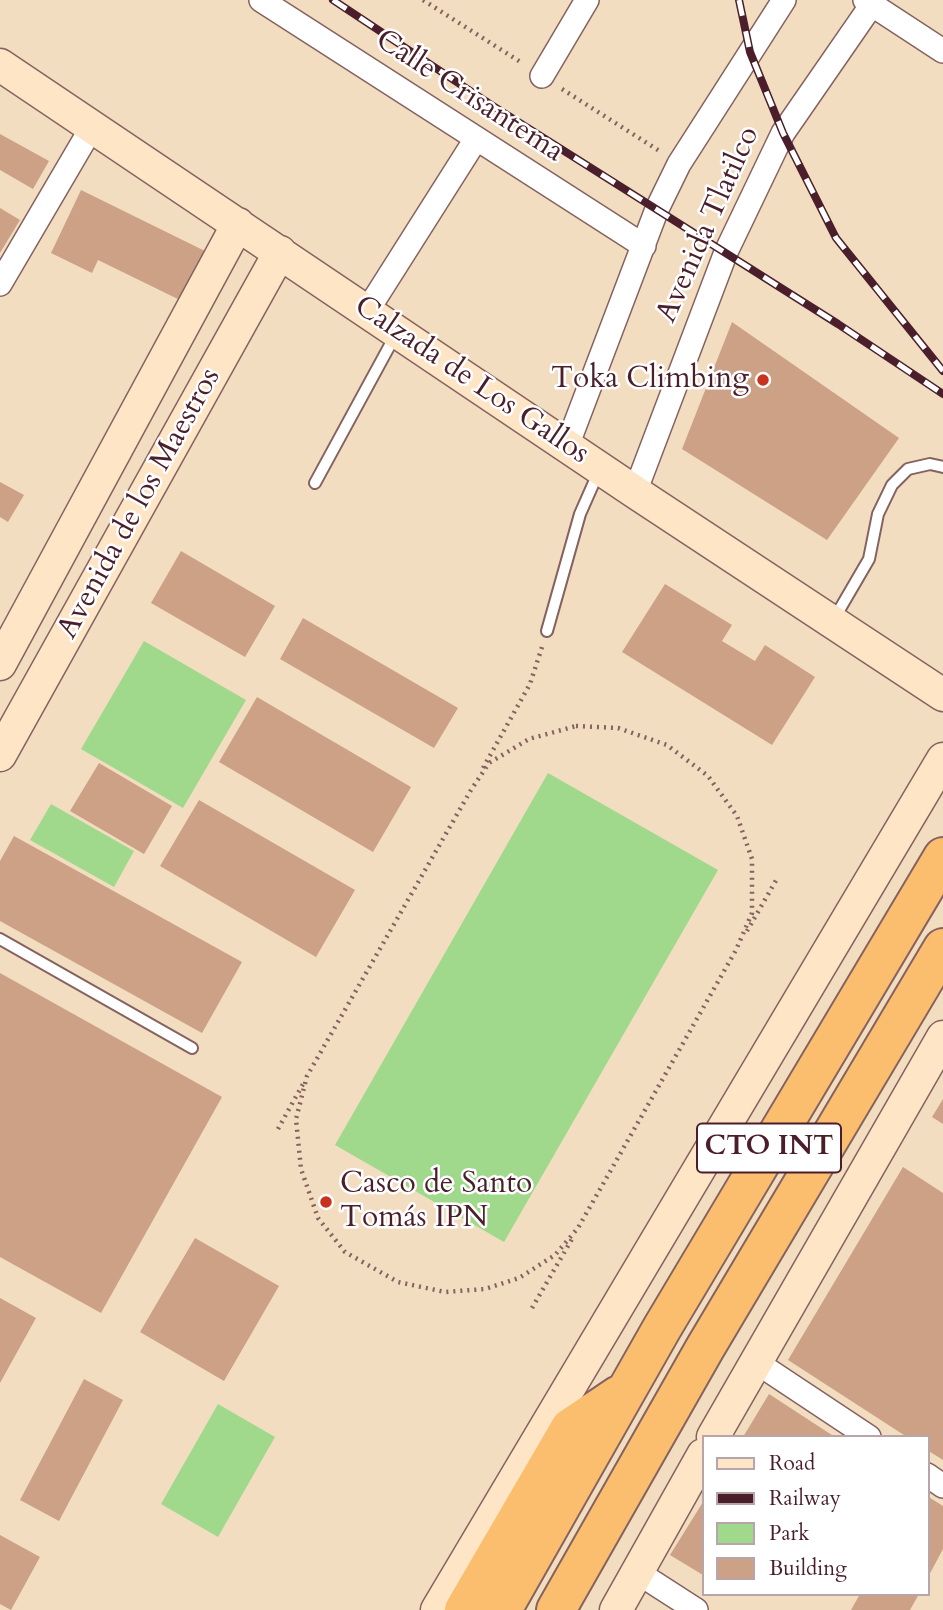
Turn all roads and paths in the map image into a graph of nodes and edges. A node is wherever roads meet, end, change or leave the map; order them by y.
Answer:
1 (261, 0) edge
2 (587, 0) edge
3 (785, 0) edge
4 (871, 1) edge
5 (943, 51) edge
6 (0, 65) edge
7 (542, 76) dead end
8 (92, 127) junction
9 (476, 139) junction
10 (238, 224) junction
11 (644, 246) junction
12 (280, 252) junction
13 (0, 284) edge
14 (367, 311) junction
15 (397, 331) junction
16 (567, 446) junction
17 (943, 467) edge
18 (600, 469) junction
19 (315, 483) dead end
20 (635, 492) junction
21 (832, 621) junction
22 (547, 631) joint
23 (0, 664) edge
24 (943, 695) edge
25 (0, 755) edge
26 (943, 759) edge
27 (471, 790) junction
28 (943, 856) edge
29 (778, 877) dead end
30 (0, 939) edge
31 (943, 948) edge
32 (736, 950) junction
33 (943, 1037) edge
34 (192, 1048) dead end
35 (307, 1076) junction
36 (278, 1129) dead end
37 (578, 1228) junction
38 (532, 1308) dead end
39 (756, 1362) junction
40 (627, 1390) junction
41 (671, 1407) junction
42 (714, 1435) edge
43 (866, 1435) edge
44 (702, 1457) edge
45 (637, 1572) junction
46 (437, 1610) edge
47 (464, 1610) edge
48 (502, 1610) edge
49 (556, 1610) edge
50 (583, 1610) edge
51 (616, 1610) edge
52 (696, 1610) edge

1 - 9 street, Calle Crisantema
2 - 7 street
3 - 11 street, Avenida Tlatilco
4 - 5 street
4 - 20 street, Avenida Tlatilco
6 - 8 main road, Calzada de Los Gallos
8 - 10 main road, Calzada de Los Gallos
8 - 13 street
9 - 11 street, Calle Crisantema
9 - 14 street
10 - 12 main road, Calzada de Los Gallos
10 - 23 main road, Avenida de los Maestros
11 - 16 street, Avenida Tlatilco
12 - 14 main road, Calzada de Los Gallos
12 - 25 main road, Avenida de los Maestros
14 - 15 main road, Calzada de Los Gallos
15 - 16 main road, Calzada de Los Gallos
15 - 19 lane
16 - 18 main road, Calzada de Los Gallos
17 - 21 lane
18 - 20 main road, Calzada de Los Gallos
18 - 22 lane
20 - 21 main road, Calzada de Los Gallos
21 - 24 main road, Calzada de Los Gallos
22 - 27 path
26 - 46 main road, CTO INT
27 - 32 path
27 - 35 path
28 - 40 highway, CTO INT
29 - 32 path
30 - 34 lane
31 - 41 highway, CTO INT
32 - 37 path
33 - 39 main road, CTO INT
35 - 36 path
35 - 37 path
37 - 38 path
39 - 42 main road, CTO INT
39 - 43 street
40 - 47 highway
40 - 48 highway, CTO INT
41 - 49 highway, CTO INT
41 - 50 highway
44 - 45 main road
45 - 51 main road
45 - 52 street

